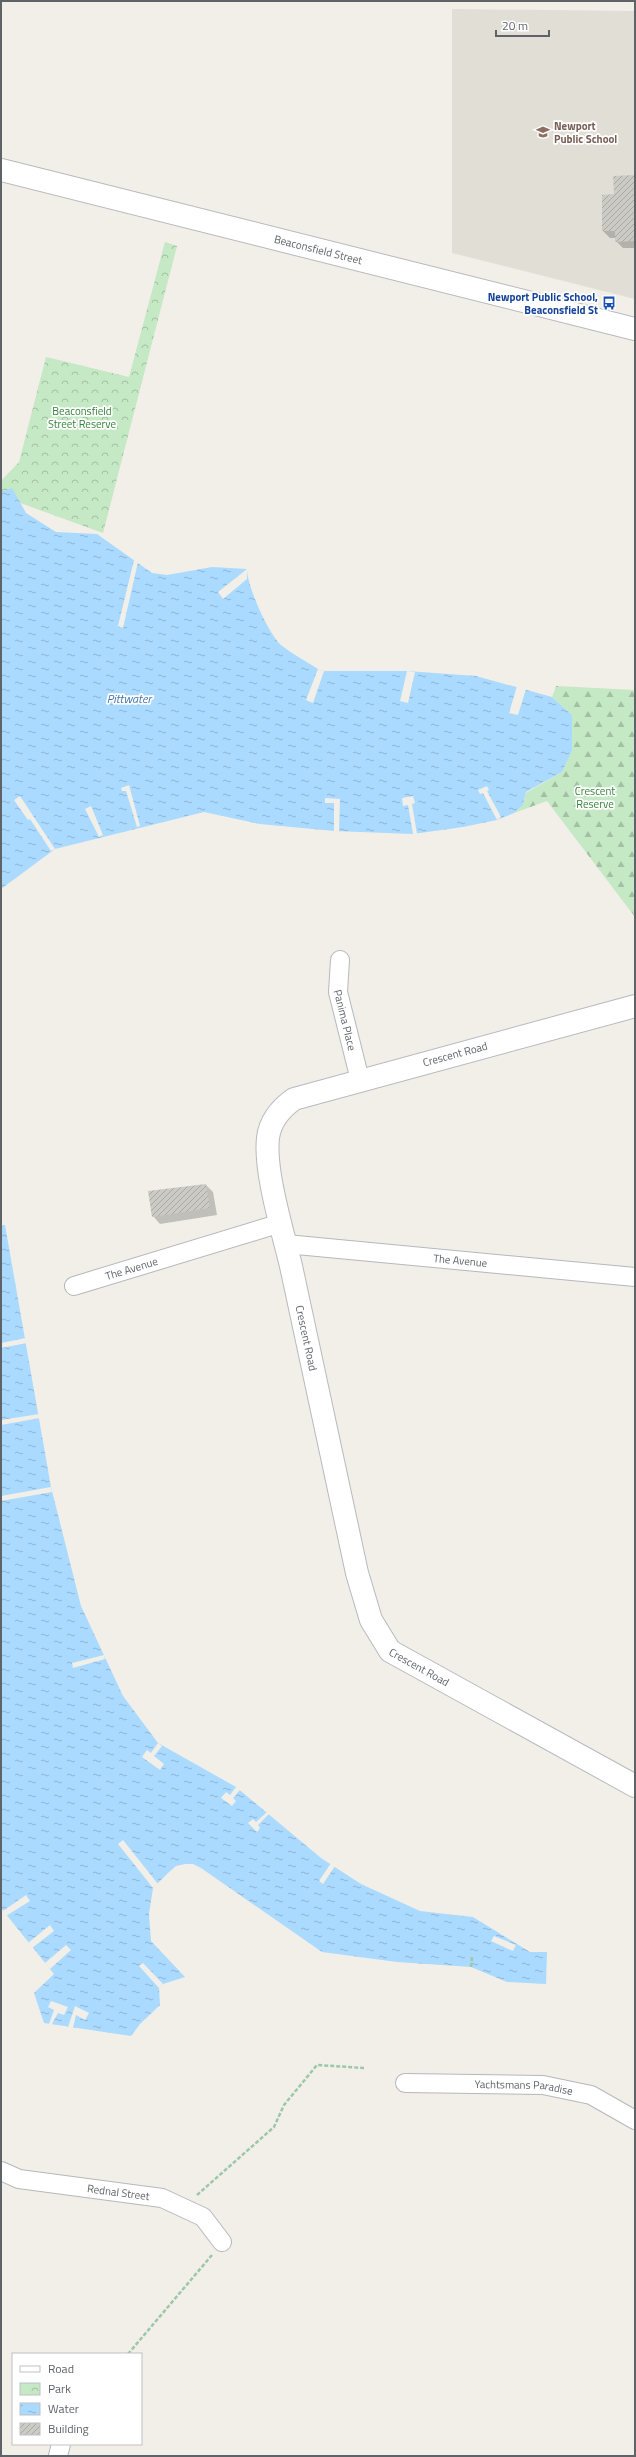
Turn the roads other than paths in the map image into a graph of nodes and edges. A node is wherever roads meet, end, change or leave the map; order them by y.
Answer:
1 (1, 170) edge
2 (635, 329) edge
3 (340, 960) dead end
4 (635, 1006) edge
5 (360, 1080) junction
6 (281, 1223) junction
7 (286, 1244) junction
8 (635, 1277) edge
9 (74, 1286) dead end
10 (635, 1786) edge
11 (405, 2083) dead end
12 (635, 2120) edge
13 (1, 2171) edge
14 (222, 2242) road end
15 (61, 2445) edge
16 (58, 2456) edge

1 - 2 street, Beaconsfield Street
3 - 5 street, Panima Place
4 - 5 street, Crescent Road
5 - 6 street, Crescent Road
6 - 7 street, Crescent Road
6 - 9 street, The Avenue
7 - 8 street, The Avenue
7 - 10 street, Crescent Road
11 - 12 street, Yachtsmans Paradise
13 - 14 street, Rednal Street
15 - 16 street

